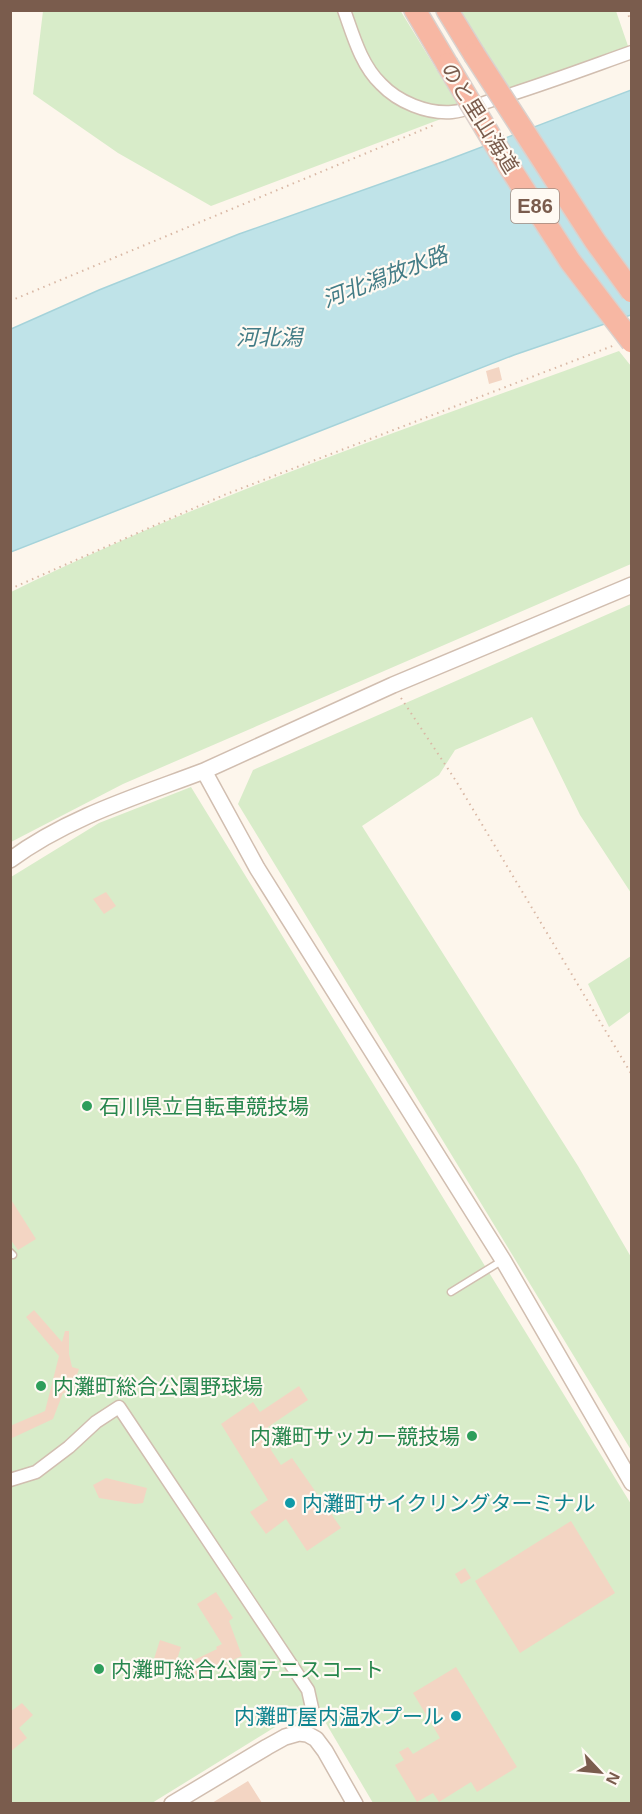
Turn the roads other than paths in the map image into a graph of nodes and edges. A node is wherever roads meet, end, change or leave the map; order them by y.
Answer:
1 (344, 10) edge
2 (415, 10) edge
3 (447, 10) edge
4 (632, 52) edge
5 (632, 292) edge
6 (627, 342) edge
7 (632, 585) edge
8 (204, 771) junction
9 (10, 860) edge
10 (503, 1260) junction
11 (452, 1292) dead end
12 (10, 1480) edge
13 (632, 1483) edge
14 (299, 1733) junction
15 (172, 1803) edge
16 (355, 1803) edge

1 - 4 street
2 - 6 highway, のと里山海道 / E86, bridge
3 - 5 highway, のと里山海道 / E86, bridge
7 - 8 street
8 - 9 street
8 - 10 street
10 - 11 lane
10 - 13 street
12 - 14 street
14 - 15 street
14 - 16 street

